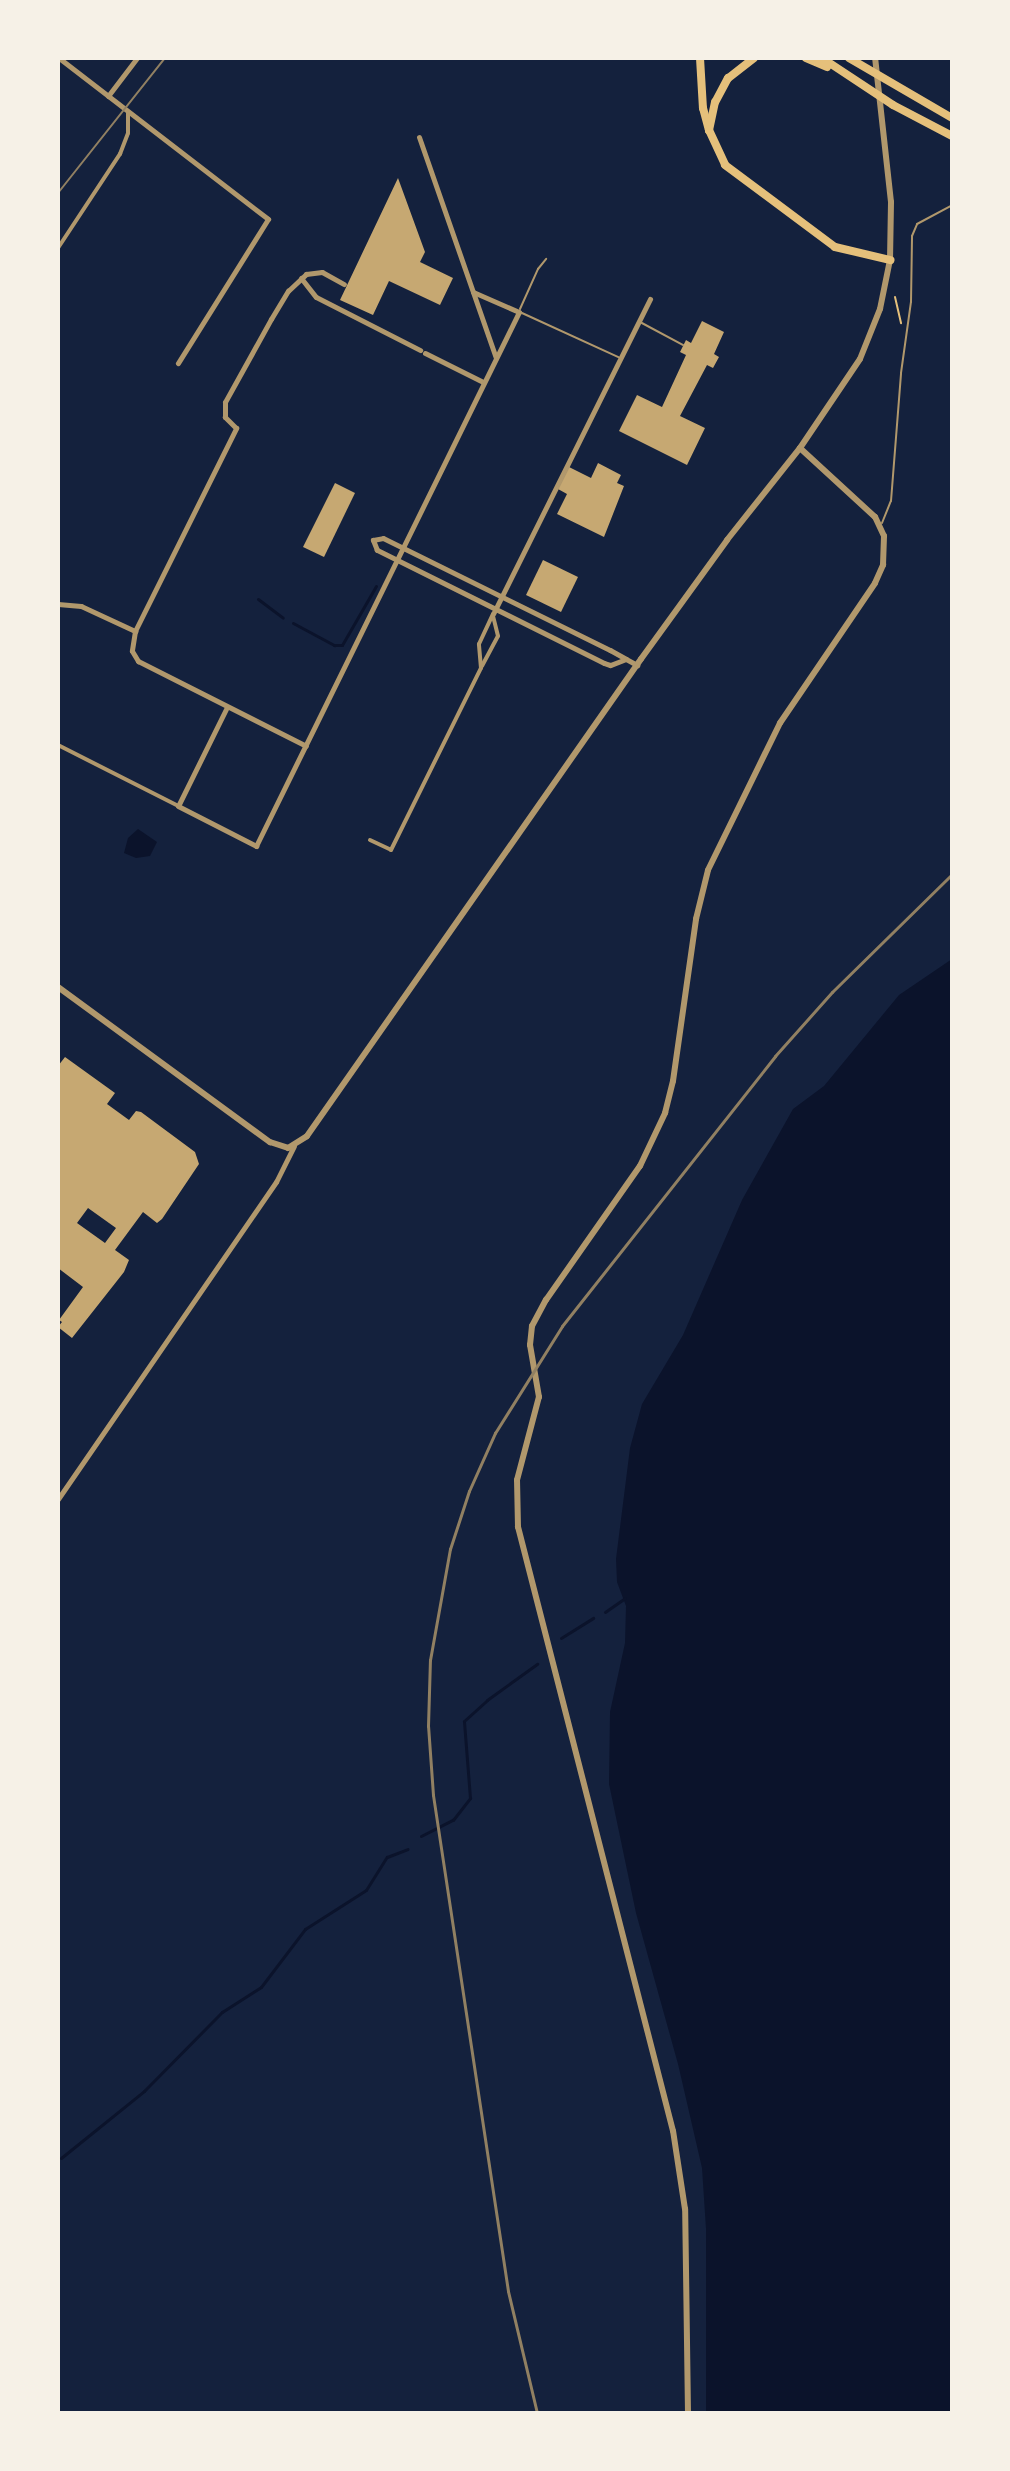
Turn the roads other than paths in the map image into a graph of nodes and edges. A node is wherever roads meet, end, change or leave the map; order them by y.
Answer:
1 (59, 58) edge
2 (137, 58) edge
3 (700, 58) edge
4 (754, 58) edge
5 (806, 58) edge
6 (822, 58) edge
7 (849, 58) edge
8 (875, 58) edge
9 (845, 75) junction
10 (108, 96) junction
11 (128, 112) junction
12 (952, 118) edge
13 (709, 130) junction
14 (952, 136) edge
15 (419, 137) dead end
16 (952, 205) edge
17 (58, 248) edge
18 (546, 259) dead end
19 (890, 260) junction
20 (301, 278) junction
21 (344, 284) dead end
22 (473, 292) junction
23 (650, 299) dead end
24 (519, 312) junction
25 (638, 322) junction
26 (683, 345) dead end
27 (619, 357) junction
28 (496, 358) junction
29 (178, 363) dead end
30 (483, 382) junction
31 (800, 448) junction
32 (880, 526) junction
33 (403, 548) junction
34 (397, 560) junction
35 (502, 597) junction
36 (58, 604) edge
37 (494, 612) junction
38 (135, 631) junction
39 (626, 659) junction
40 (637, 665) junction
41 (481, 668) junction
42 (227, 707) junction
43 (58, 745) edge
44 (306, 746) junction
45 (178, 806) junction
46 (370, 840) dead end
47 (58, 987) edge
48 (294, 1146) junction
49 (58, 1499) edge
50 (688, 2413) edge

1 - 10 street
2 - 10 street
3 - 13 main road
4 - 13 main road
5 - 9 main road
6 - 9 main road
7 - 12 main road
8 - 19 street
9 - 14 main road
10 - 11 street
11 - 17 street
11 - 29 street
13 - 19 main road
15 - 22 street
16 - 32 lane
18 - 24 lane
19 - 31 street
20 - 21 street
20 - 30 street
20 - 38 street
22 - 24 street
22 - 28 street
23 - 25 street
24 - 27 lane
24 - 28 street
25 - 26 lane
25 - 27 street
27 - 35 street
28 - 30 street
30 - 33 street
31 - 32 street
31 - 40 street
32 - 50 street
33 - 34 street
33 - 34 street
33 - 35 street
34 - 37 street
34 - 44 street
35 - 37 street
35 - 39 street
36 - 38 street
37 - 39 street
37 - 41 street
37 - 41 street
38 - 42 street
39 - 40 street
40 - 48 street
41 - 46 street
42 - 44 street
42 - 45 street
43 - 45 street
44 - 45 street
47 - 48 street
48 - 49 street

